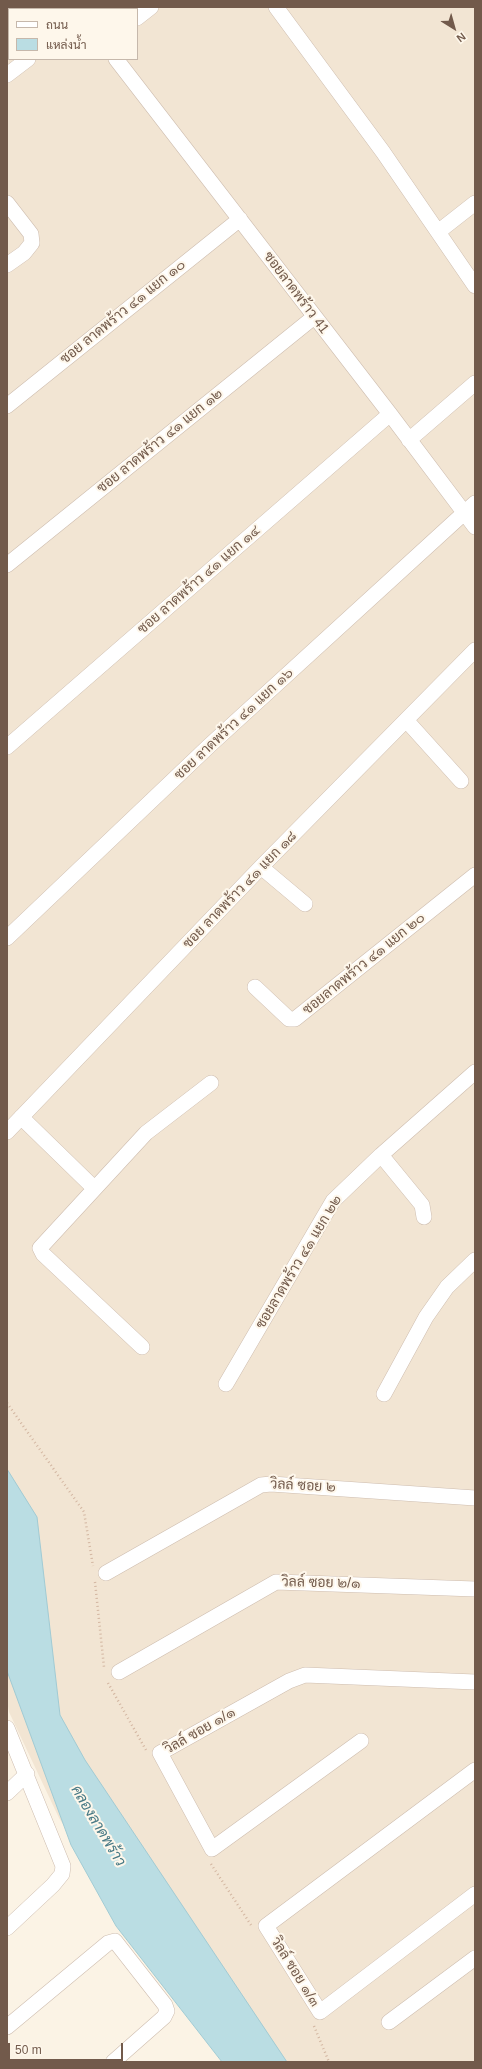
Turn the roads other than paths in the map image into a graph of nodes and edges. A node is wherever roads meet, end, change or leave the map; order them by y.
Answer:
1 (151, 7) edge
2 (276, 7) edge
3 (138, 17) edge
4 (27, 60) edge
5 (117, 60) edge
6 (7, 75) edge
7 (7, 203) edge
8 (475, 203) edge
9 (240, 219) junction
10 (438, 232) junction
11 (7, 265) edge
12 (475, 286) edge
13 (314, 316) junction
14 (475, 383) edge
15 (7, 406) edge
16 (390, 414) junction
17 (409, 440) junction
18 (475, 503) edge
19 (464, 513) junction
20 (475, 527) edge
21 (7, 565) edge
22 (475, 650) edge
23 (406, 720) junction
24 (7, 746) edge
25 (461, 780) dead end
26 (261, 867) junction
27 (475, 875) edge
28 (305, 904) dead end
29 (7, 938) edge
30 (255, 987) dead end
31 (475, 1072) edge
32 (211, 1083) dead end
33 (20, 1117) junction
34 (7, 1132) edge
35 (381, 1155) junction
36 (94, 1188) junction
37 (424, 1218) dead end
38 (475, 1260) edge
39 (142, 1347) dead end
40 (226, 1384) dead end
41 (384, 1394) dead end
42 (475, 1498) edge
43 (98, 1575) road end
44 (475, 1589) edge
45 (112, 1671) road end
46 (475, 1682) edge
47 (7, 1728) edge
48 (361, 1741) dead end
49 (474, 1773) edge
50 (27, 1774) junction
51 (7, 1793) edge
52 (475, 1894) edge
53 (7, 1928) edge
54 (475, 1958) edge
55 (389, 2022) dead end
56 (7, 2027) edge
57 (113, 2062) edge

1 - 3 street
2 - 10 street
4 - 6 street
5 - 9 street, ซอยลาดพร้าว 41
7 - 11 street
8 - 10 street
9 - 13 street, ซอยลาดพร้าว 41
9 - 15 street, ซอย ลาดพร้าว ๔๑ แยก ๑๐
10 - 12 street
13 - 16 street, ซอยลาดพร้าว 41
13 - 21 street, ซอย ลาดพร้าว ๔๑ แยก ๑๒
14 - 17 street
16 - 17 street, ซอยลาดพร้าว 41
16 - 24 street, ซอย ลาดพร้าว ๔๑ แยก ๑๔
17 - 19 street, ซอยลาดพร้าว 41
18 - 19 street, ซอย ลาดพร้าว ๔๑ แยก ๑๖
19 - 20 street, ซอยลาดพร้าว 41
19 - 29 street, ซอย ลาดพร้าว ๔๑ แยก ๑๖
22 - 23 street, ซอย ลาดพร้าว ๔๑ แยก ๑๘
23 - 25 street
23 - 26 street, ซอย ลาดพร้าว ๔๑ แยก ๑๘
26 - 28 street
26 - 33 street, ซอย ลาดพร้าว ๔๑ แยก ๑๘
27 - 30 street, ซอยลาดพร้าว ๔๑ แยก ๒๐
31 - 35 street, ซอยลาดพร้าว ๔๑ แยก ๒๒
32 - 36 street
33 - 34 street, ซอย ลาดพร้าว ๔๑ แยก ๑๘
33 - 36 street
35 - 37 street
35 - 40 street, ซอยลาดพร้าว ๔๑ แยก ๒๒
36 - 39 street
38 - 41 street
42 - 43 street, วิลล์ ซอย ๒
44 - 45 street, วิลล์ ซอย ๒/๑
46 - 48 street, วิลล์ ซอย ๑/๑
47 - 50 street
49 - 52 street, วิลล์ ซอย ๑/๓
50 - 51 street
50 - 53 street
54 - 55 street
56 - 57 street

